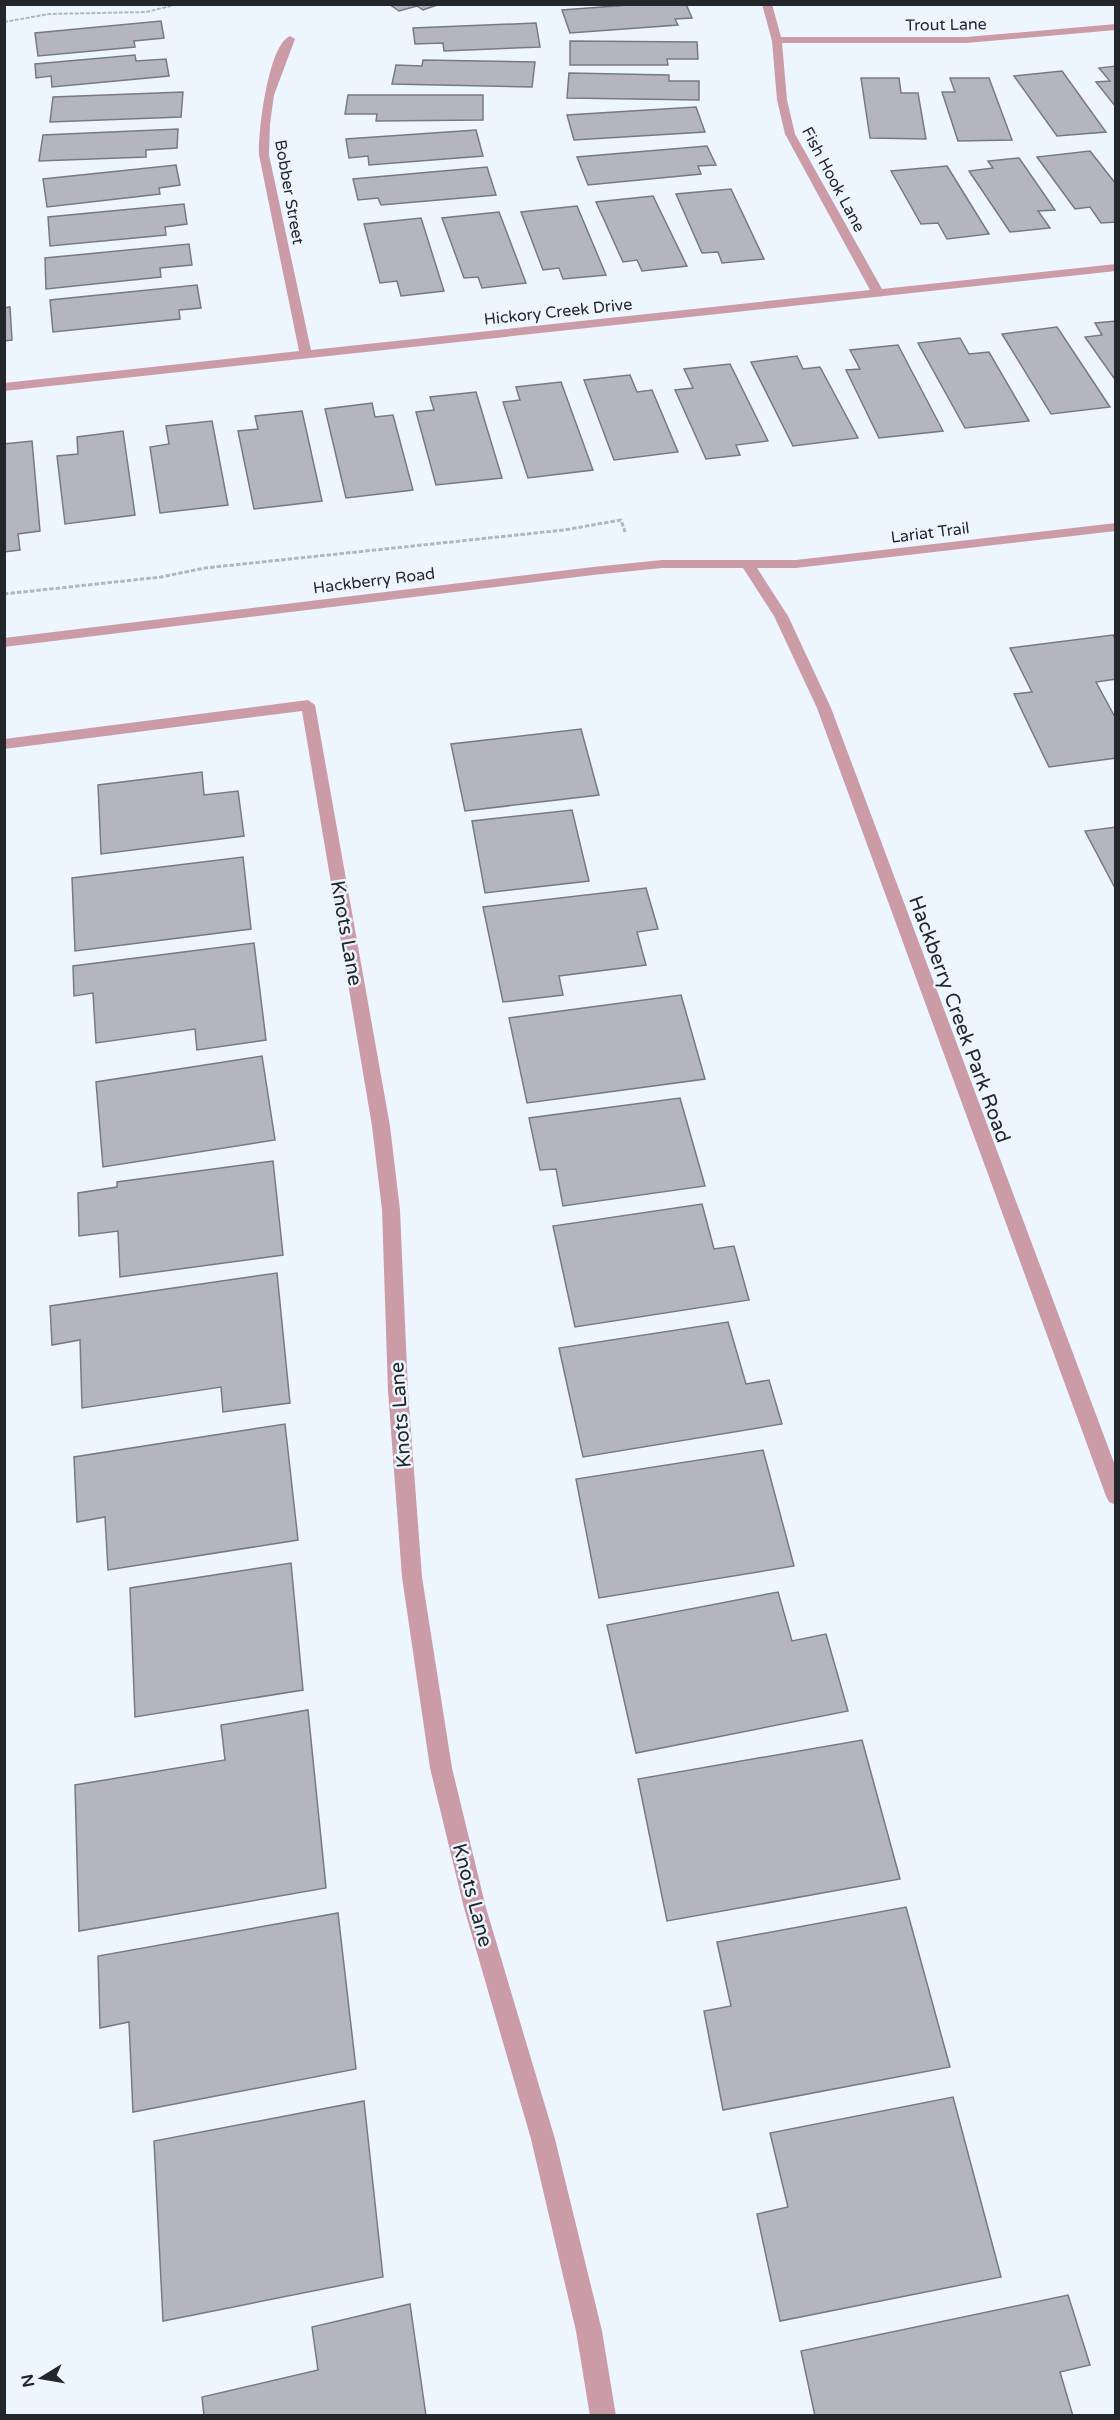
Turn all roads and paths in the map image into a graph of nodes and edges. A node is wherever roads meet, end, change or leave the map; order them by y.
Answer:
1 (179, 4) edge
2 (767, 4) edge
3 (4, 22) edge
4 (1116, 27) edge
5 (290, 39) dead end
6 (777, 40) junction
7 (1116, 267) edge
8 (878, 293) junction
9 (306, 354) junction
10 (4, 387) edge
11 (1116, 526) edge
12 (637, 566) junction
13 (748, 566) junction
14 (4, 594) edge
15 (4, 643) edge
16 (4, 744) edge
17 (1116, 1496) edge
18 (603, 2415) edge

1 - 3 path
2 - 6 street, Fish Hook Lane
4 - 6 street, Trout Lane
5 - 9 street, Bobber Street
6 - 8 street, Fish Hook Lane
7 - 8 street, Hickory Creek Drive
8 - 9 street, Hickory Creek Drive
9 - 10 street, Hickory Creek Drive
11 - 13 street, Lariat Trail
12 - 13 street, Hackberry Road
12 - 14 path
12 - 15 street, Hackberry Road
13 - 17 street, Hackberry Creek Park Road
16 - 18 street, Knots Lane

